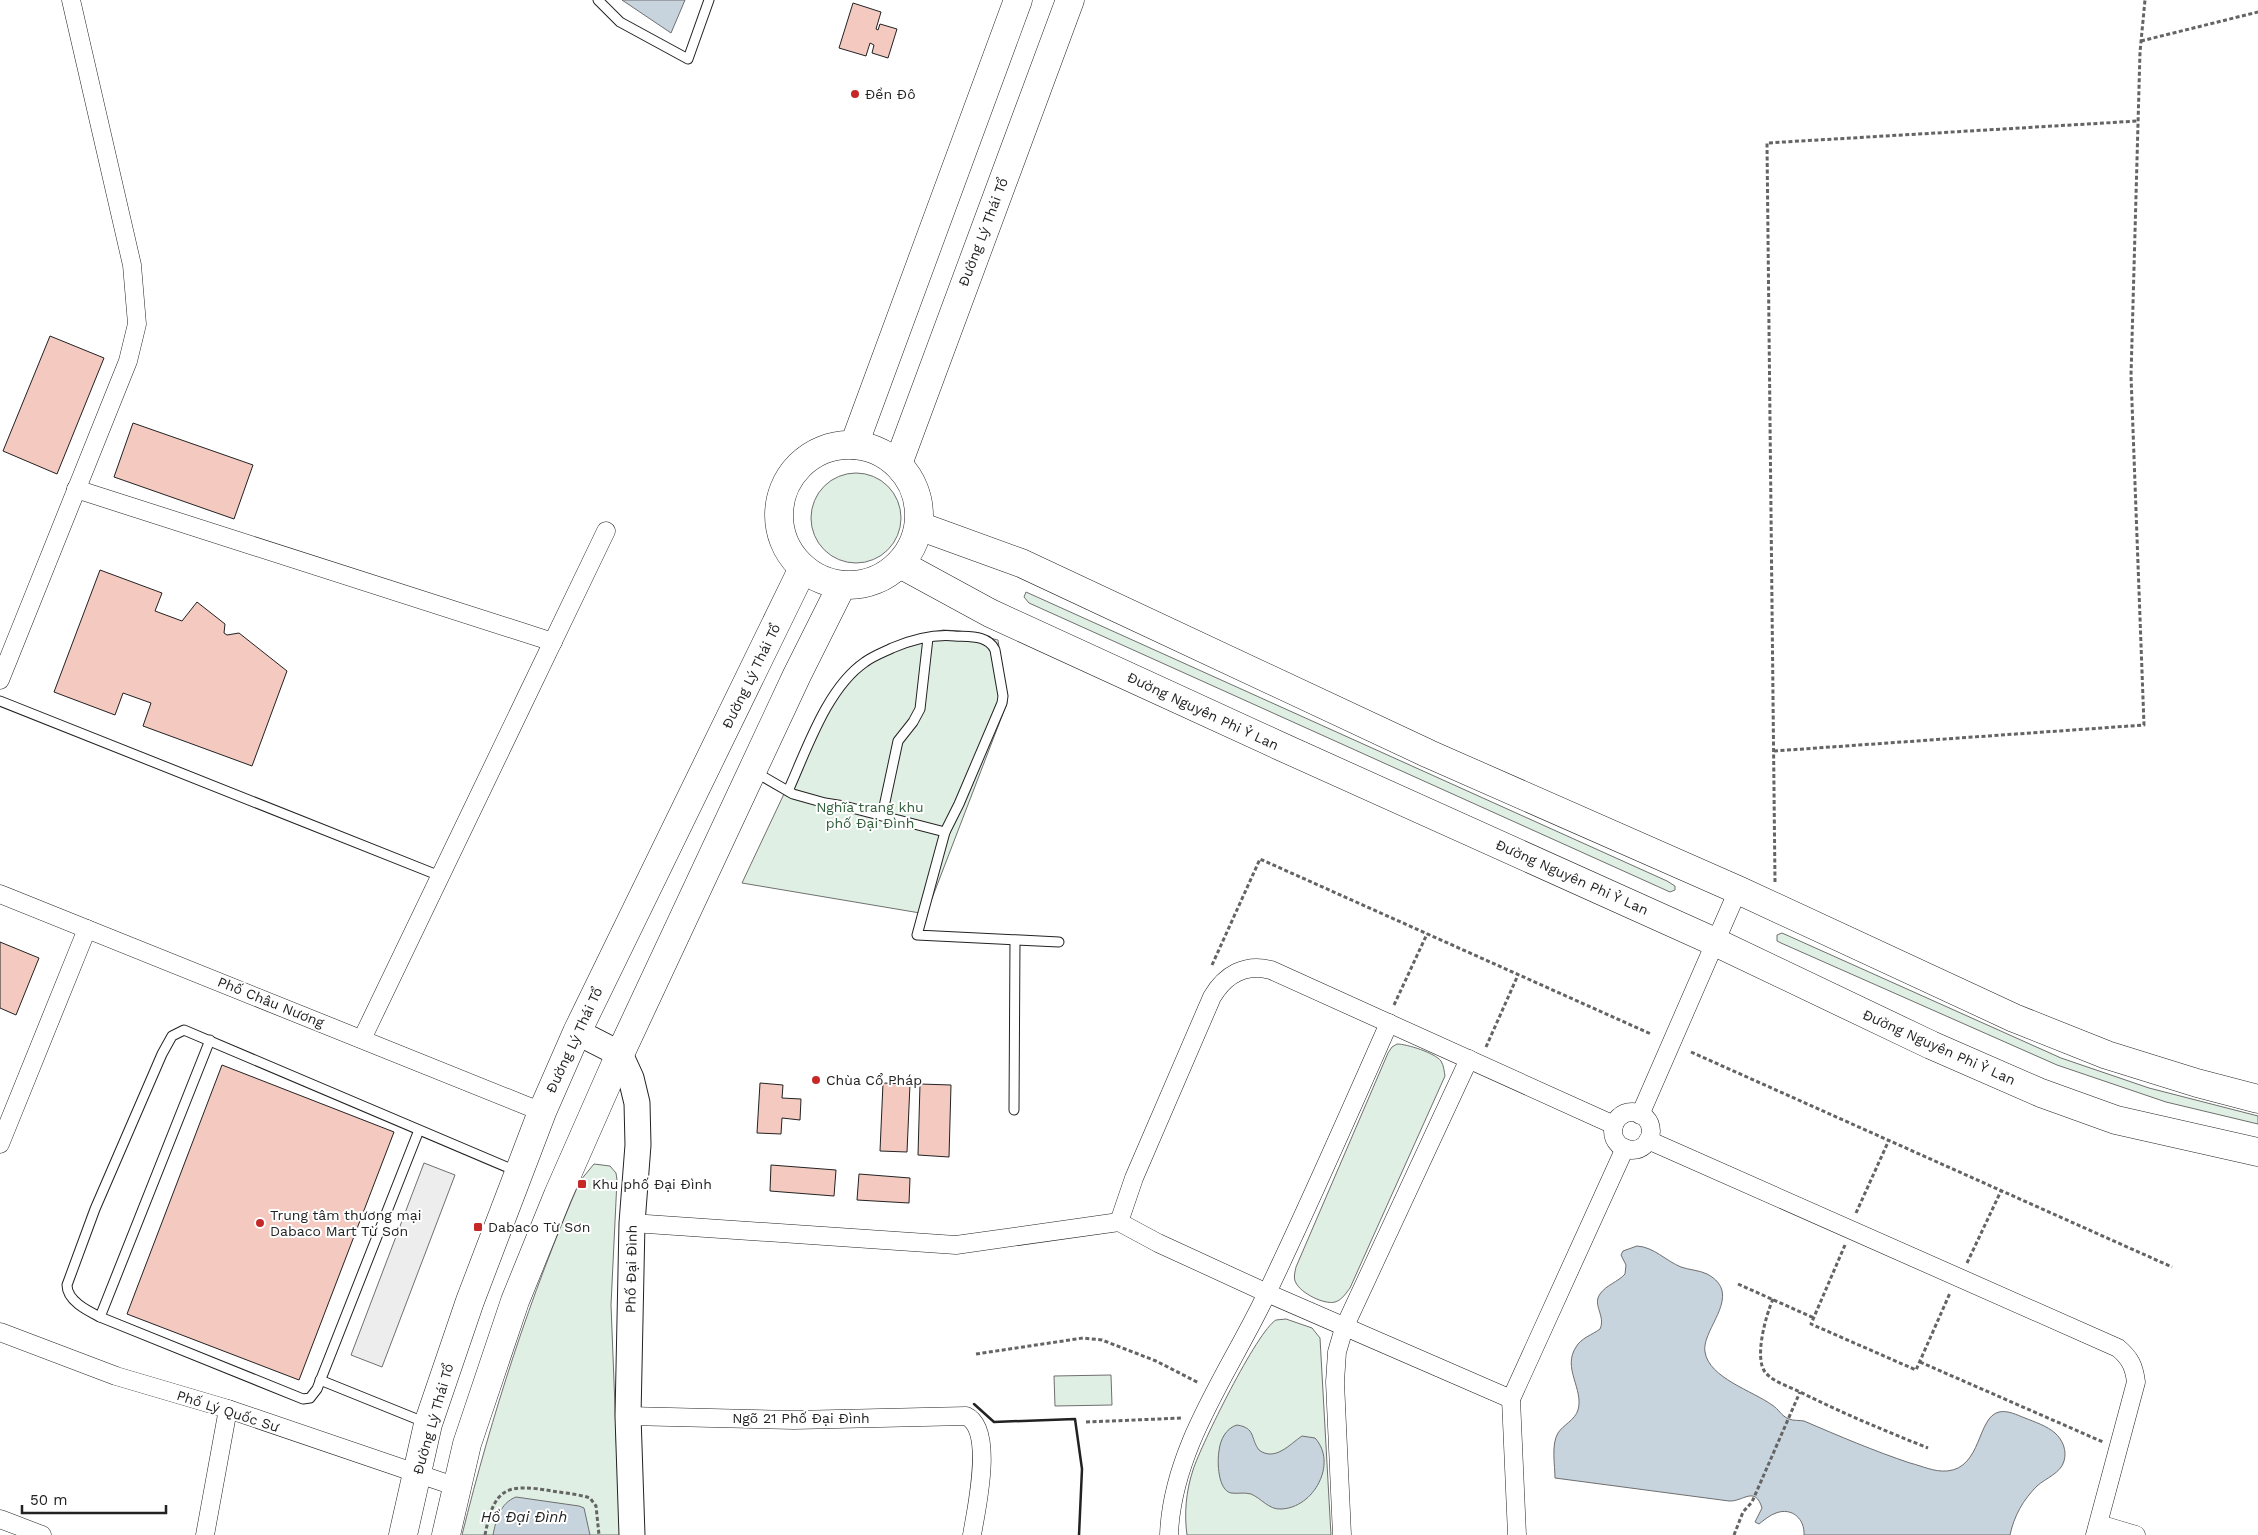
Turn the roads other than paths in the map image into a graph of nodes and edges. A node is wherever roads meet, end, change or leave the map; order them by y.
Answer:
1 (71, 0) edge
2 (598, 0) edge
3 (709, 0) edge
4 (1018, 0) edge
5 (1070, 0) edge
6 (854, 445) junction
7 (898, 464) junction
8 (76, 489) junction
9 (919, 526) junction
10 (606, 531) dead end
11 (900, 564) junction
12 (803, 568) junction
13 (842, 585) junction
14 (928, 638) junction
15 (553, 642) junction
16 (0, 680) edge
17 (0, 701) edge
18 (752, 770) junction
19 (788, 791) junction
20 (882, 816) junction
21 (944, 832) junction
22 (440, 876) junction
23 (1738, 890) junction
24 (0, 894) edge
25 (87, 929) junction
26 (1016, 940) junction
27 (1059, 942) dead end
28 (1715, 942) junction
29 (1389, 1022) junction
30 (577, 1032) junction
31 (362, 1039) junction
32 (210, 1040) junction
33 (620, 1054) junction
34 (1470, 1059) junction
35 (2258, 1099) edge
36 (1014, 1110) dead end
37 (542, 1112) junction
38 (1640, 1115) junction
39 (1614, 1125) junction
40 (419, 1130) junction
41 (1648, 1140) junction
42 (0, 1144) edge
43 (1625, 1148) junction
44 (2258, 1152) edge
45 (520, 1172) junction
46 (1119, 1222) junction
47 (632, 1223) junction
48 (1267, 1293) junction
49 (100, 1317) junction
50 (1344, 1328) junction
51 (0, 1332) edge
52 (320, 1380) junction
53 (1511, 1399) junction
54 (228, 1409) junction
55 (628, 1416) junction
56 (428, 1424) junction
57 (416, 1474) junction
58 (457, 1487) junction
59 (0, 1519) edge
60 (2097, 1529) edge
61 (1170, 1531) edge
62 (42, 1535) edge
63 (205, 1535) edge
64 (403, 1535) edge
65 (446, 1535) edge
66 (632, 1535) edge
67 (972, 1535) edge
68 (1342, 1535) edge
69 (1517, 1535) edge
70 (2136, 1535) edge

1 - 8 street
2 - 3 lane
4 - 6 main road
5 - 7 main road, Đường Lý Thái Tổ
6 - 7 main road
6 - 12 main road
7 - 9 main road
8 - 15 street
8 - 16 street
9 - 11 main road
9 - 23 main road
10 - 15 street
11 - 13 main road
11 - 28 main road, Đường Nguyên Phi Ỷ Lan
12 - 13 main road
12 - 30 main road, Đường Lý Thái Tổ
13 - 18 main road
14 - 19 lane
14 - 20 lane
14 - 21 lane
15 - 22 street
17 - 22 lane
18 - 19 lane
18 - 33 main road
19 - 20 lane
20 - 21 lane
21 - 26 lane
22 - 31 street
23 - 28 street
23 - 35 main road
24 - 25 street, Phố Châu Nương
25 - 31 street, Phố Châu Nương
25 - 42 street
26 - 27 lane
26 - 36 lane
28 - 38 street
28 - 44 main road, Đường Nguyên Phi Ỷ Lan
29 - 34 street
29 - 46 street
29 - 48 street
30 - 33 street
30 - 37 main road, Đường Lý Thái Tổ
31 - 37 street, Phố Châu Nương
32 - 40 lane
32 - 49 lane
32 - 49 lane
33 - 47 street, Phố Đại Đình
33 - 58 main road
34 - 39 street
34 - 50 street
37 - 45 main road, Đường Lý Thái Tổ
38 - 39 street
38 - 41 street
39 - 43 street
40 - 45 lane
40 - 52 lane
41 - 43 street
41 - 60 street
43 - 53 street
45 - 56 main road, Đường Lý Thái Tổ
46 - 47 street
46 - 48 street
47 - 55 street, Phố Đại Đình
48 - 50 street
48 - 61 street
49 - 52 lane
50 - 53 street
50 - 68 street
51 - 54 street, Phố Lý Quốc Sư
52 - 56 lane
53 - 69 street
54 - 57 street, Phố Lý Quốc Sư
54 - 63 street
55 - 66 street, Phố Đại Đình
55 - 67 street, Ngõ 21 Phố Đại Đình
56 - 57 main road, Đường Lý Thái Tổ
57 - 58 street, Phố Lý Quốc Sư
57 - 64 main road, Đường Lý Thái Tổ
58 - 65 main road
59 - 62 street
60 - 70 street

